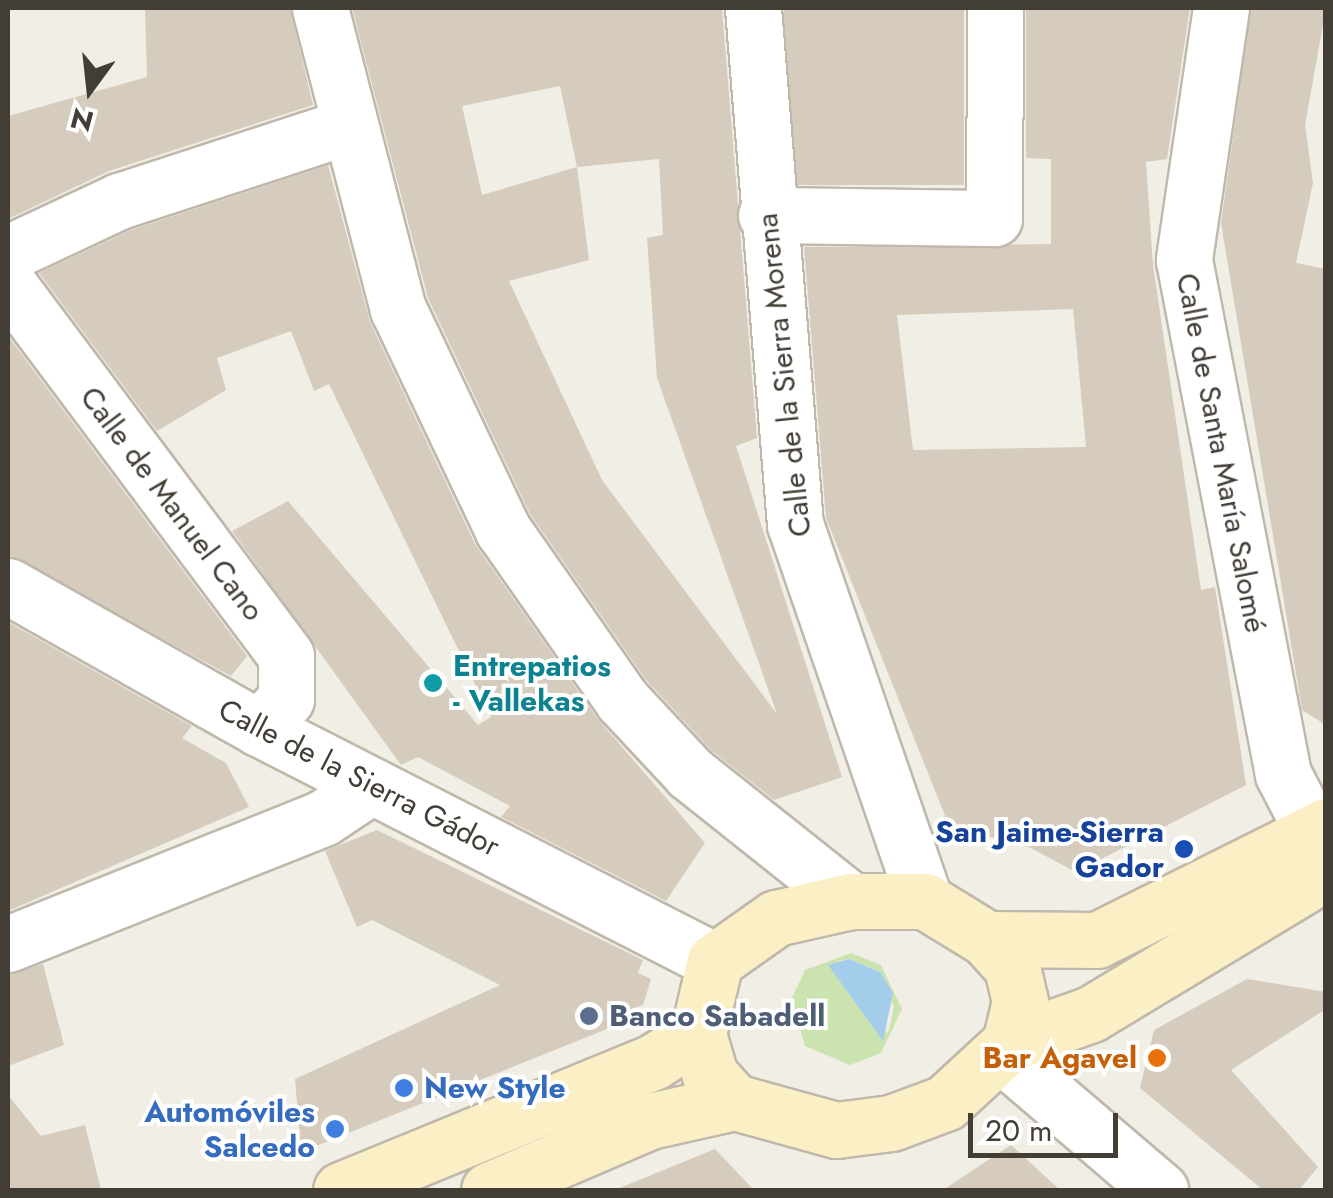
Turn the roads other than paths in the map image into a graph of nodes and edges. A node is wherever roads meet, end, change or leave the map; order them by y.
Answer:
1 (320, 8) edge
2 (753, 8) edge
3 (995, 8) edge
4 (1221, 8) edge
5 (346, 127) junction
6 (766, 214) junction
7 (8, 252) edge
8 (8, 284) edge
9 (8, 586) edge
10 (259, 728) junction
11 (371, 786) junction
12 (1321, 843) edge
13 (850, 901) junction
14 (925, 902) junction
15 (987, 939) junction
16 (8, 944) edge
17 (715, 962) junction
18 (698, 1034) junction
19 (1006, 1049) junction
20 (734, 1102) junction
21 (341, 1190) edge
22 (489, 1190) edge
23 (1160, 1190) edge

1 - 5 street
2 - 6 street, Calle de la Sierra Morena
3 - 6 street
4 - 12 street, Calle de Santa María Salomé
5 - 7 street
5 - 13 street
6 - 14 street, Calle de la Sierra Morena
8 - 10 street, Calle de Manuel Cano
9 - 10 street, Calle de la Sierra Gádor
10 - 11 street, Calle de la Sierra Gádor
11 - 16 street
11 - 17 street, Calle de la Sierra Gádor
12 - 15 main road
12 - 19 main road
13 - 14 main road
13 - 17 main road
14 - 15 main road
15 - 19 main road
17 - 18 main road
18 - 20 main road
18 - 21 main road
19 - 20 main road
19 - 23 street
20 - 22 main road

